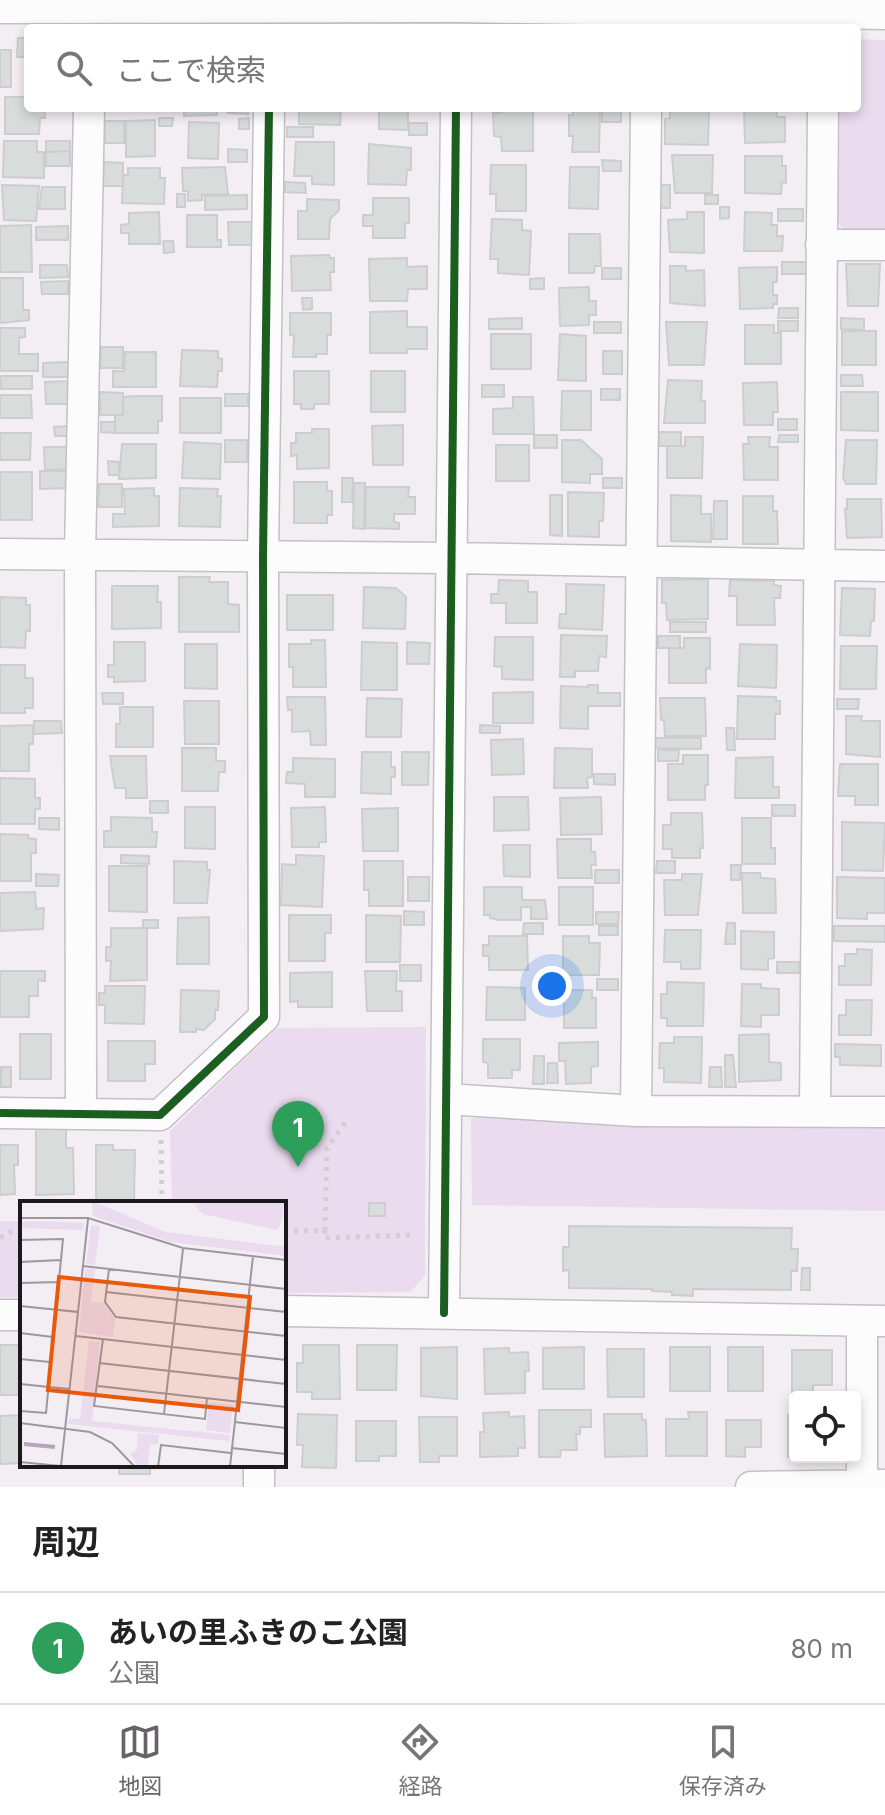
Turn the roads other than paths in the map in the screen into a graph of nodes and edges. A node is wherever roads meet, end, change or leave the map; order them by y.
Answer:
1 (0, 8) edge
2 (90, 12) edge
3 (270, 12) edge
4 (456, 12) edge
5 (647, 13) edge
6 (824, 14) edge
7 (885, 14) edge
8 (89, 112) edge
9 (269, 112) edge
10 (456, 112) edge
11 (646, 112) edge
12 (823, 112) edge
13 (821, 245) junction
14 (885, 245) edge
15 (0, 554) edge
16 (80, 554) junction
17 (263, 556) junction
18 (452, 558) junction
19 (641, 563) junction
20 (820, 566) junction
21 (885, 566) edge
22 (446, 1099) junction
23 (636, 1111) junction
24 (815, 1111) junction
25 (885, 1112) edge
26 (0, 1113) edge
27 (81, 1114) junction
28 (286, 1311) edge
29 (444, 1313) junction
30 (874, 1321) edge
31 (870, 1486) edge
32 (751, 1487) edge

1 - 2 street
2 - 3 street
3 - 4 street
4 - 5 street
5 - 6 street
6 - 7 street
8 - 16 street
9 - 17 street
10 - 18 street
11 - 19 street
12 - 13 street
13 - 14 street
13 - 20 street
15 - 16 street
16 - 17 street
16 - 27 street
17 - 18 street
17 - 27 street
18 - 19 street
18 - 22 street
19 - 20 street
19 - 23 street
20 - 21 street
20 - 24 street
22 - 23 street
22 - 29 street
23 - 24 street
24 - 25 street
26 - 27 street
28 - 29 street
29 - 30 street
30 - 31 street
31 - 32 street

